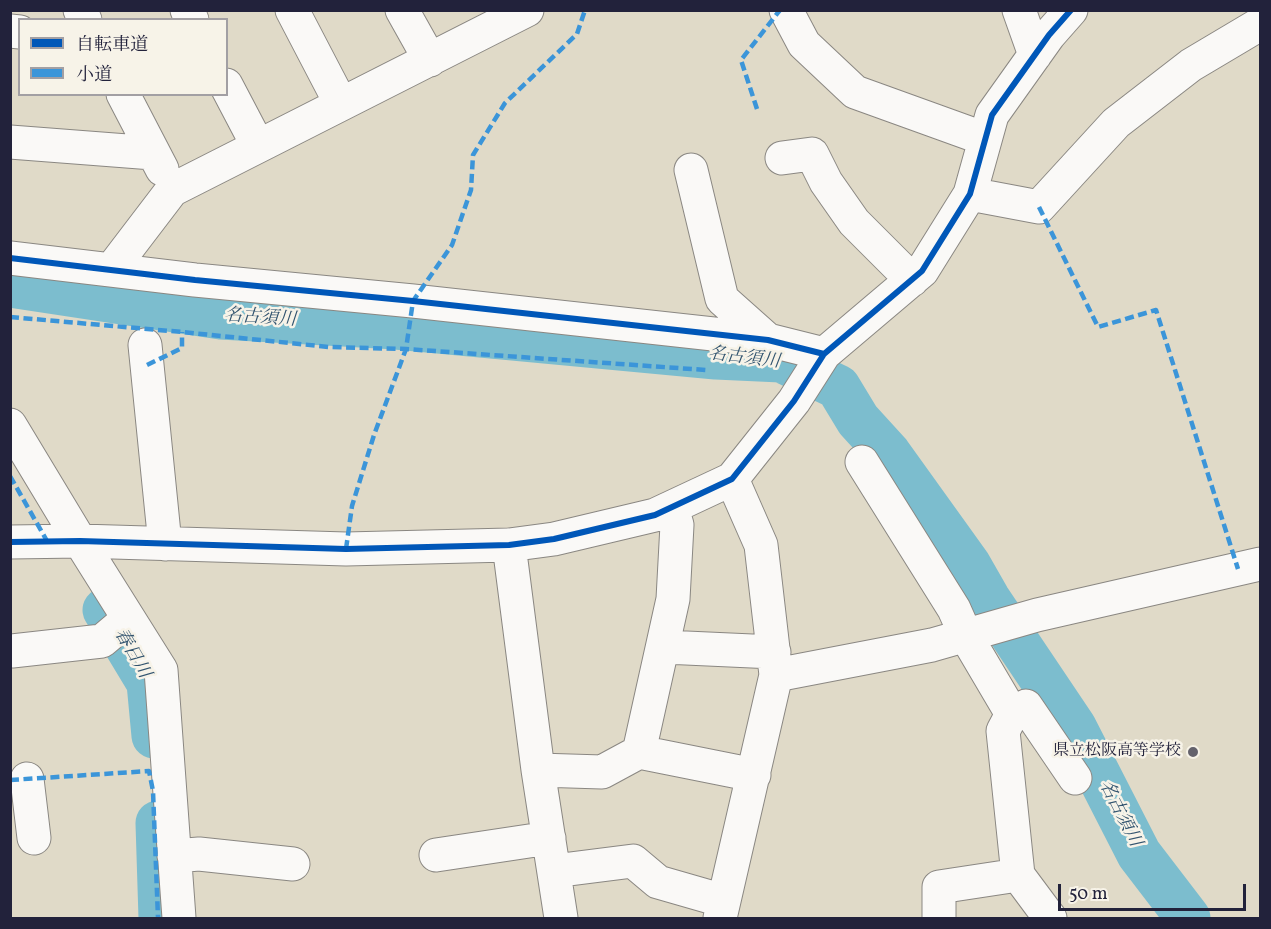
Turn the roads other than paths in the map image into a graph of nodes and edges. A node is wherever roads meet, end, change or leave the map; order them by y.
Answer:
1 (292, 10) edge
2 (402, 10) edge
3 (527, 10) edge
4 (786, 10) edge
5 (1019, 10) edge
6 (1071, 10) edge
7 (1260, 24) edge
8 (1035, 55) junction
9 (430, 60) junction
10 (228, 89) edge
11 (124, 96) edge
12 (341, 104) junction
13 (977, 136) dead end
14 (10, 142) edge
15 (258, 146) junction
16 (153, 153) junction
17 (782, 158) dead end
18 (691, 170) dead end
19 (172, 189) junction
20 (970, 194) junction
21 (10, 258) edge
22 (111, 270) junction
23 (912, 280) junction
24 (768, 340) junction
25 (145, 345) dead end
26 (824, 354) junction
27 (10, 425) edge
28 (862, 462) dead end
29 (732, 479) junction
30 (672, 507) junction
31 (80, 541) junction
32 (10, 542) edge
33 (165, 544) junction
34 (509, 546) junction
35 (1260, 564) edge
36 (128, 619) junction
37 (966, 636) junction
38 (664, 647) junction
39 (12, 651) dead end
40 (775, 664) junction
41 (1012, 714) junction
42 (639, 752) junction
43 (538, 770) junction
44 (754, 776) junction
45 (1074, 778) dead end
46 (27, 779) dead end
47 (34, 838) dead end
48 (549, 838) junction
49 (436, 855) dead end
50 (174, 856) junction
51 (293, 864) dead end
52 (554, 871) junction
53 (1018, 875) junction
54 (722, 910) edge
55 (179, 918) edge
56 (561, 918) edge
57 (939, 918) edge
58 (1050, 918) edge

1 - 12 street
2 - 9 street
3 - 9 street
4 - 13 street
5 - 8 street
6 - 8 street
7 - 20 street
8 - 20 street
9 - 12 street
10 - 15 street
11 - 16 street
12 - 15 street
14 - 16 street
15 - 19 street
16 - 19 street
17 - 23 street
18 - 24 street
19 - 22 street
20 - 23 street
21 - 22 street
22 - 24 street
23 - 26 street
24 - 26 street
25 - 33 street
26 - 29 street
27 - 31 street
28 - 37 street
29 - 30 street
29 - 40 street
30 - 34 street
30 - 38 street
31 - 32 street
31 - 33 street
31 - 36 street
33 - 34 street
34 - 43 street
35 - 37 street
36 - 39 street
36 - 50 street
37 - 40 street
37 - 41 street
38 - 40 street
38 - 42 street
40 - 44 street
41 - 45 street
41 - 53 street
42 - 43 street
42 - 44 street
43 - 48 street
44 - 54 street
46 - 47 street
48 - 49 street
48 - 52 street
50 - 51 street
50 - 55 street
52 - 54 street
52 - 56 street
53 - 57 street
53 - 58 street

